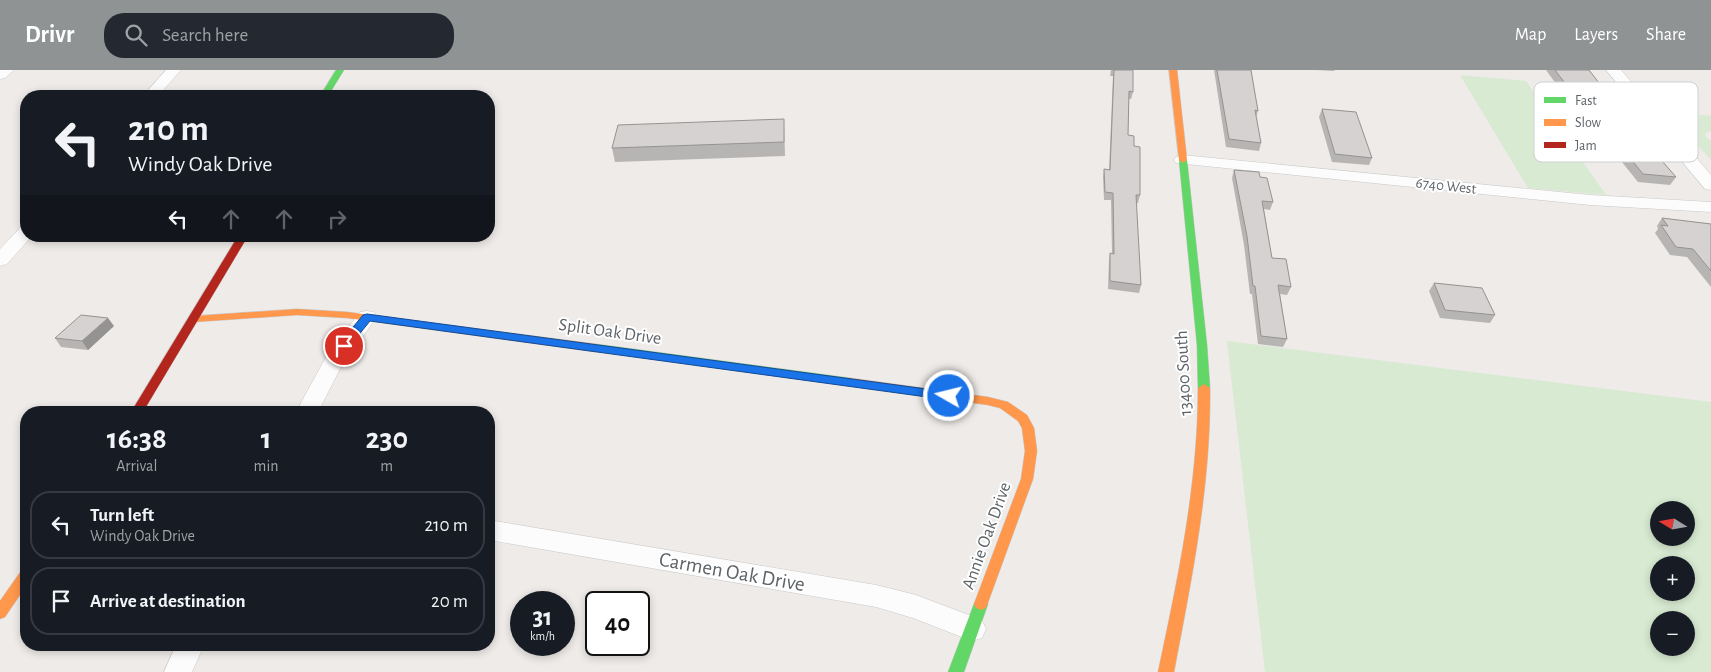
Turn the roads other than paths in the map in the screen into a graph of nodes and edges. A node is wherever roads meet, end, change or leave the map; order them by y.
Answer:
1 (7, 70) edge
2 (174, 70) edge
3 (340, 70) edge
4 (1173, 70) edge
5 (1613, 70) edge
6 (0, 75) edge
7 (1623, 82) edge
8 (156, 90) edge
9 (328, 90) edge
10 (1182, 160) junction
11 (1691, 162) edge
12 (1711, 185) edge
13 (1711, 207) edge
14 (20, 238) edge
15 (239, 242) edge
16 (0, 260) edge
17 (367, 317) junction
18 (194, 319) junction
19 (141, 406) edge
20 (310, 406) edge
21 (1018, 412) joint
22 (495, 531) edge
23 (20, 584) edge
24 (0, 613) edge
25 (972, 629) junction
26 (187, 651) edge
27 (178, 672) edge
28 (956, 672) edge
29 (1166, 672) edge

1 - 6 street
2 - 8 street
3 - 9 street
4 - 10 street, 13400 South
5 - 7 street
10 - 13 street, 6740 West
10 - 29 street, 13400 South
11 - 12 street
14 - 16 street
15 - 18 street
17 - 18 street, Split Oak Drive
17 - 20 street
17 - 21 street, Split Oak Drive
18 - 19 street
21 - 25 street, Annie Oak Drive
22 - 25 street, Carmen Oak Drive
23 - 24 street
25 - 28 street, Annie Oak Drive
26 - 27 street

